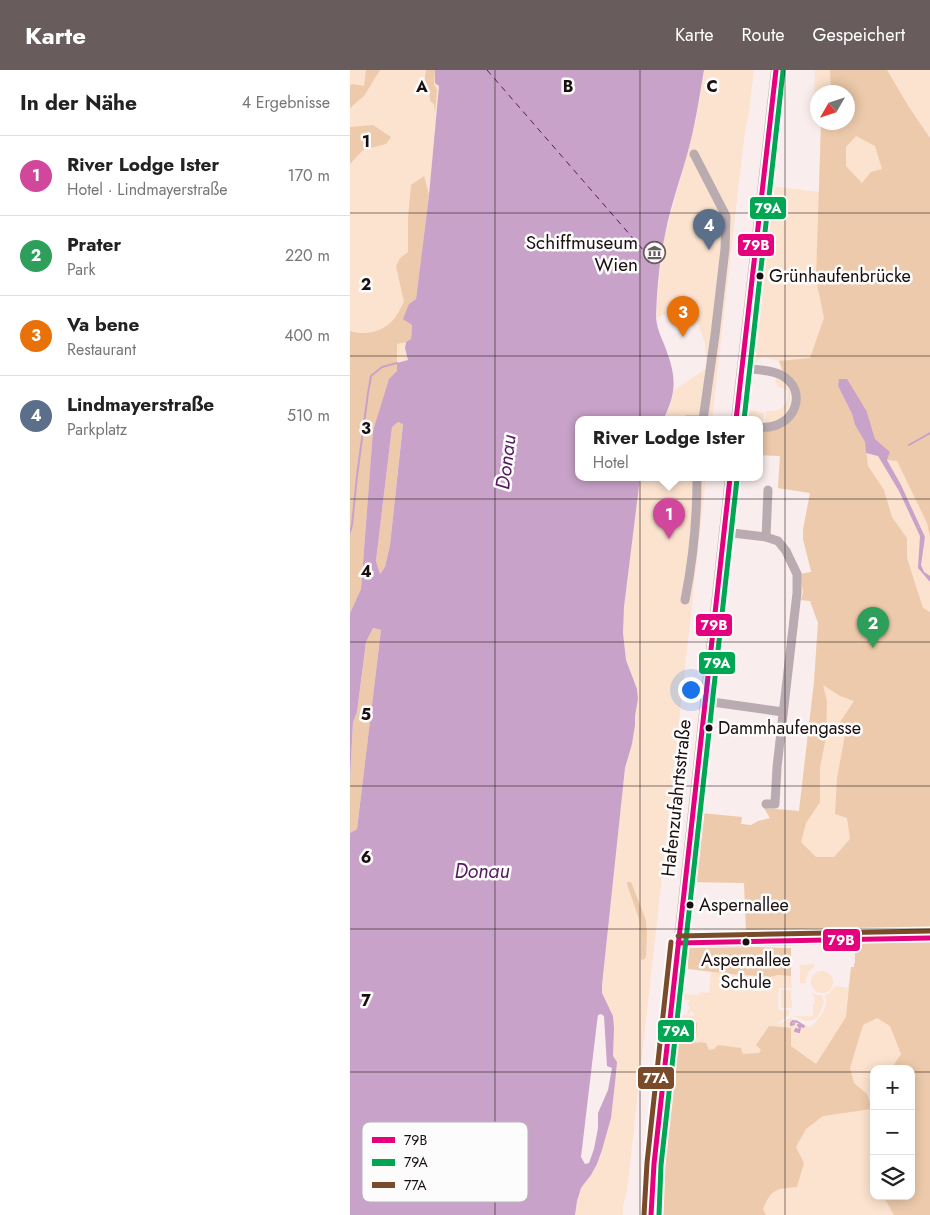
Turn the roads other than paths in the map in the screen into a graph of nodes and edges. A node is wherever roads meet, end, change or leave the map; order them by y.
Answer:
1 (776, 70) edge
2 (694, 154) dead end
3 (742, 368) junction
4 (703, 416) edge
5 (736, 416) edge
6 (763, 427) edge
7 (697, 481) edge
8 (730, 481) edge
9 (768, 490) dead end
10 (724, 532) junction
11 (766, 538) junction
12 (685, 600) dead end
13 (704, 701) junction
14 (783, 712) junction
15 (766, 804) dead end
16 (930, 938) edge
17 (678, 943) junction
18 (651, 1215) edge

1 - 3 main road
2 - 4 street
3 - 5 main road
3 - 6 street
7 - 12 street
8 - 10 main road, Hafenzufahrtsstraße
9 - 11 street
10 - 11 street
10 - 13 main road, Hafenzufahrtsstraße
11 - 14 street
13 - 14 street
13 - 17 main road, Hafenzufahrtsstraße
14 - 15 street
16 - 17 street
17 - 18 main road, Hafenzufahrtsstraße

